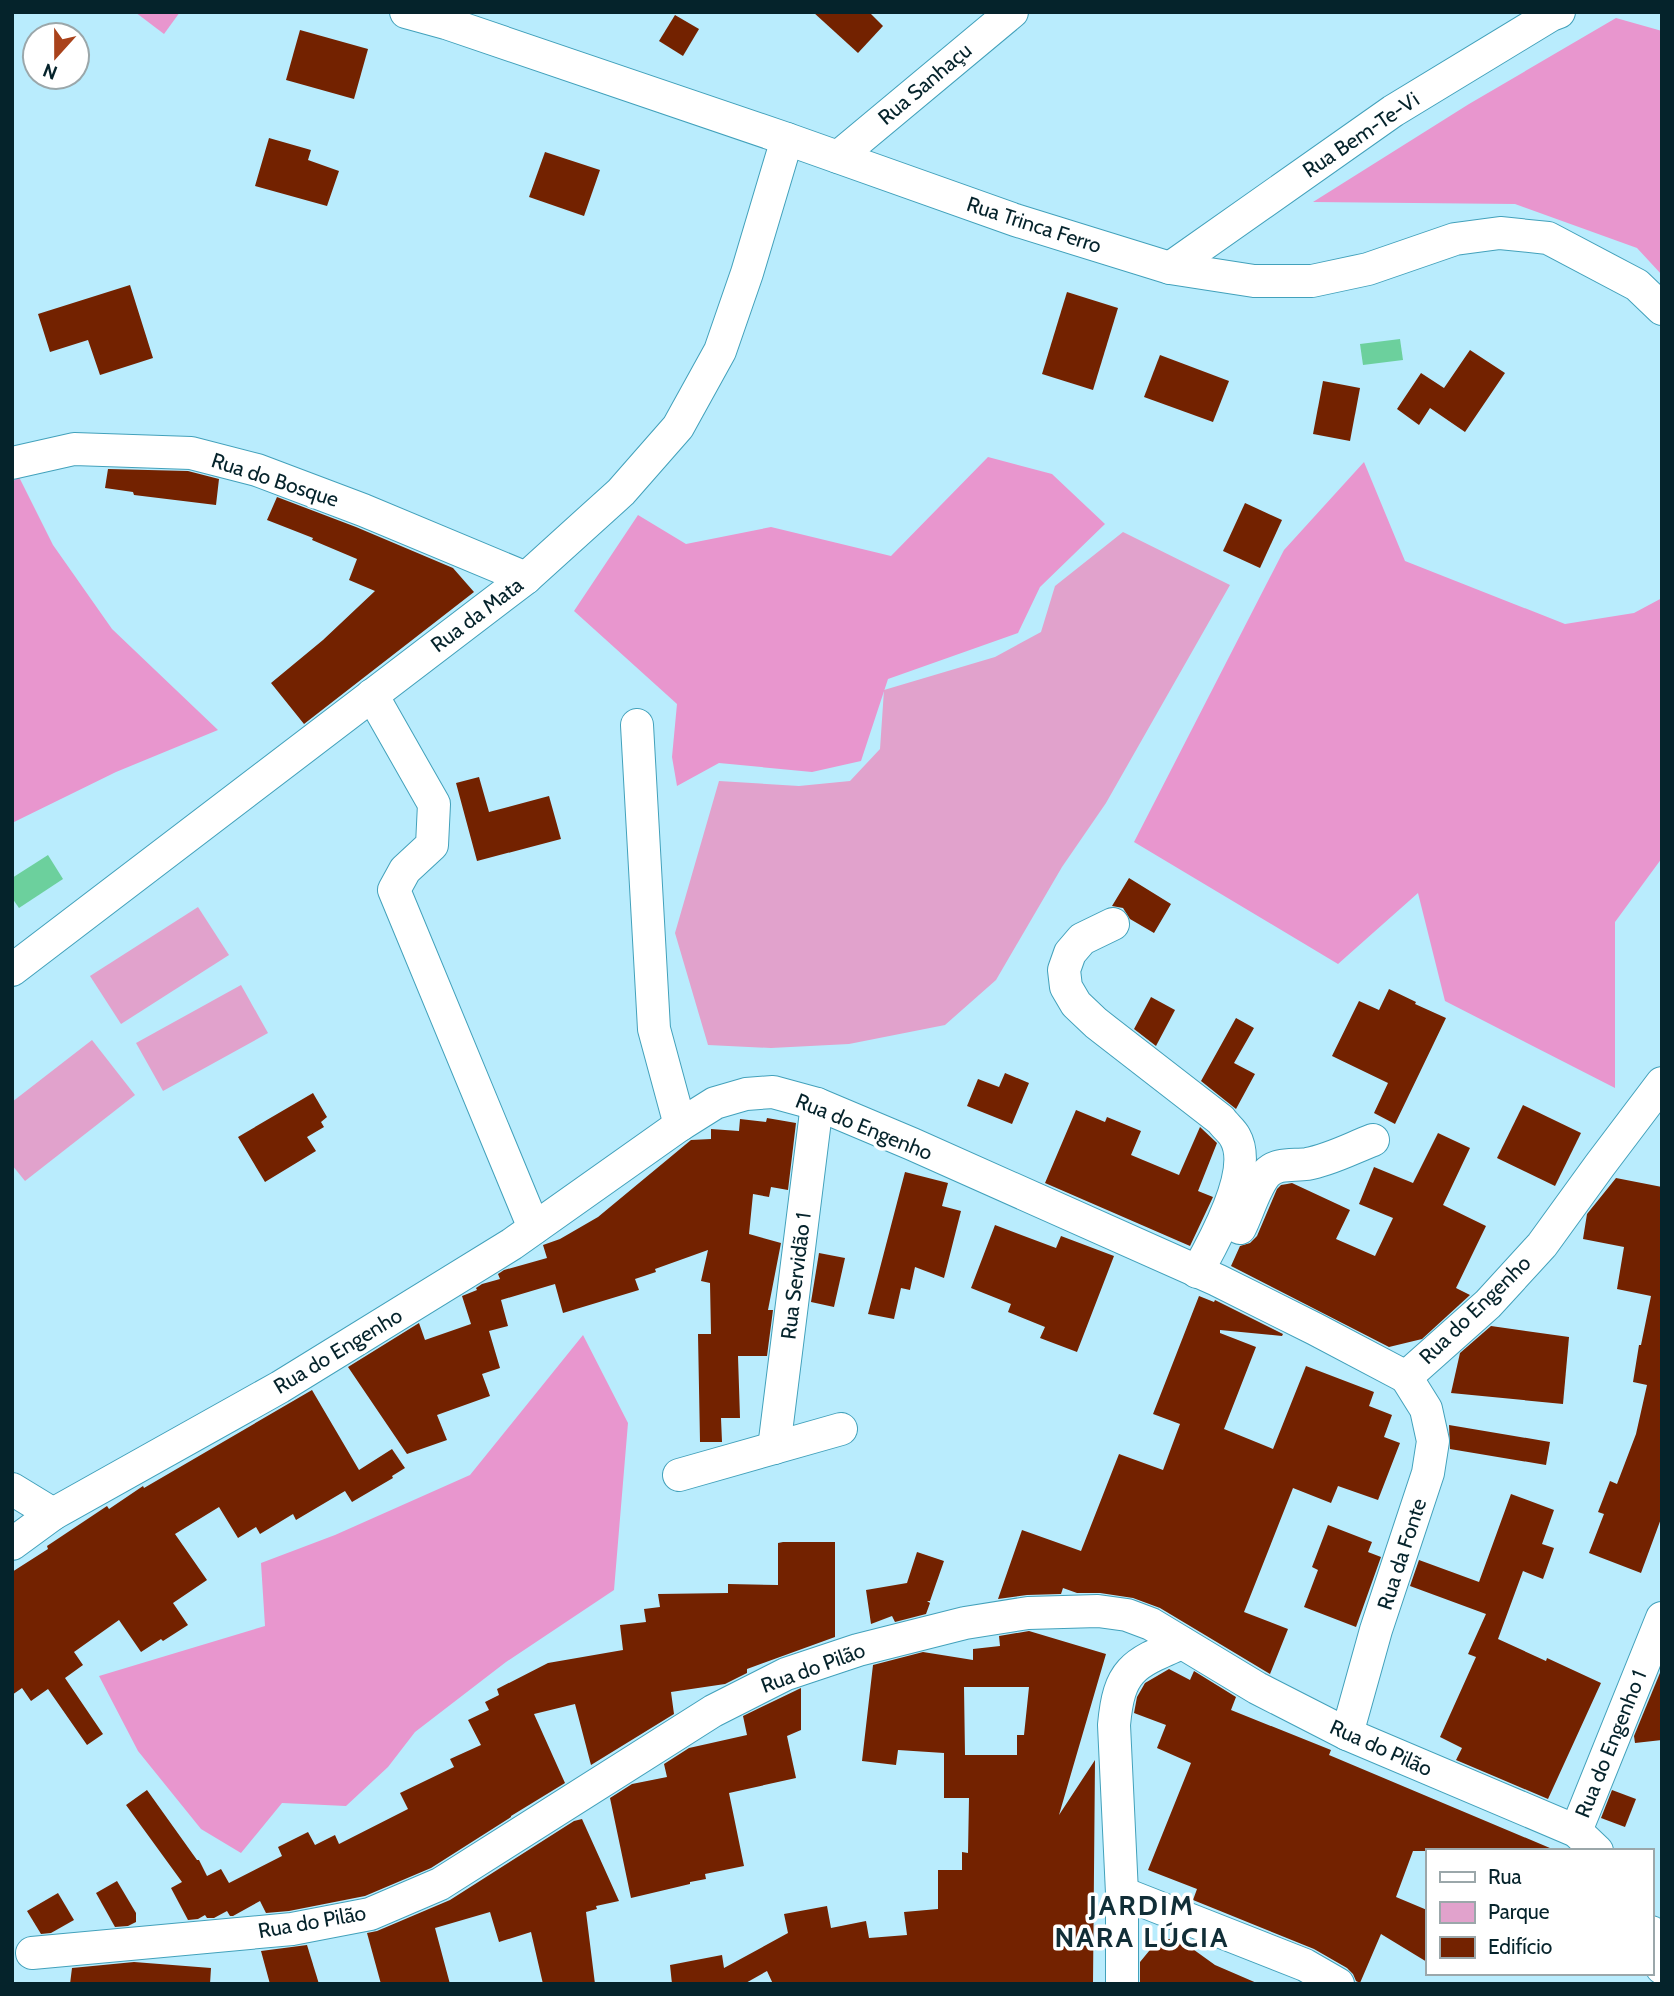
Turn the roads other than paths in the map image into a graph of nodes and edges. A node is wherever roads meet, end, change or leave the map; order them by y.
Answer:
1 (406, 12) edge
2 (1012, 12) edge
3 (1559, 12) edge
4 (453, 18) edge
5 (787, 139) junction
6 (838, 157) junction
7 (1170, 268) junction
8 (1662, 309) edge
9 (12, 463) edge
10 (526, 578) junction
11 (372, 695) junction
12 (637, 725) dead end
13 (1113, 924) dead end
14 (12, 970) edge
15 (1662, 1083) edge
16 (817, 1104) junction
17 (680, 1125) junction
18 (1373, 1140) dead end
19 (534, 1228) junction
20 (1207, 1276) junction
21 (1406, 1377) junction
22 (841, 1429) dead end
23 (774, 1448) junction
24 (679, 1475) dead end
25 (12, 1489) edge
26 (53, 1514) junction
27 (12, 1544) edge
28 (1662, 1618) edge
29 (1182, 1643) junction
30 (1347, 1734) junction
31 (1586, 1841) edge
32 (1122, 1893) junction
33 (1653, 1939) edge
34 (32, 1952) dead end
35 (1662, 1968) edge
36 (1122, 1984) edge
37 (1338, 1984) edge

1 - 4 street, Rua Trinca Ferro
2 - 6 street, Rua Sanhaçu
3 - 7 street, Rua Bem-Te-Vi
4 - 5 street, Rua Trinca Ferro
5 - 6 street, Rua Trinca Ferro
5 - 10 street, Rua da Mata
6 - 7 street, Rua Trinca Ferro
7 - 8 street, Rua Trinca Ferro
9 - 10 street, Rua do Bosque
10 - 11 street, Rua da Mata
11 - 14 street, Rua da Mata
11 - 19 street
12 - 17 street
13 - 20 street
15 - 21 street, Rua do Engenho
16 - 17 street, Rua do Engenho
16 - 20 street, Rua do Engenho
16 - 23 street, Rua Servidão 1
17 - 19 street, Rua do Engenho
18 - 20 street
19 - 26 street, Rua do Engenho
20 - 21 street, Rua do Engenho
21 - 30 street, Rua da Fonte
22 - 23 street
23 - 24 street
25 - 26 street
26 - 27 street, Rua do Engenho
28 - 31 street, Rua do Engenho 1
29 - 30 street, Rua do Pilão
29 - 32 street
29 - 34 street, Rua do Pilão
30 - 31 street, Rua do Pilão
32 - 36 street
32 - 37 street
33 - 35 street

